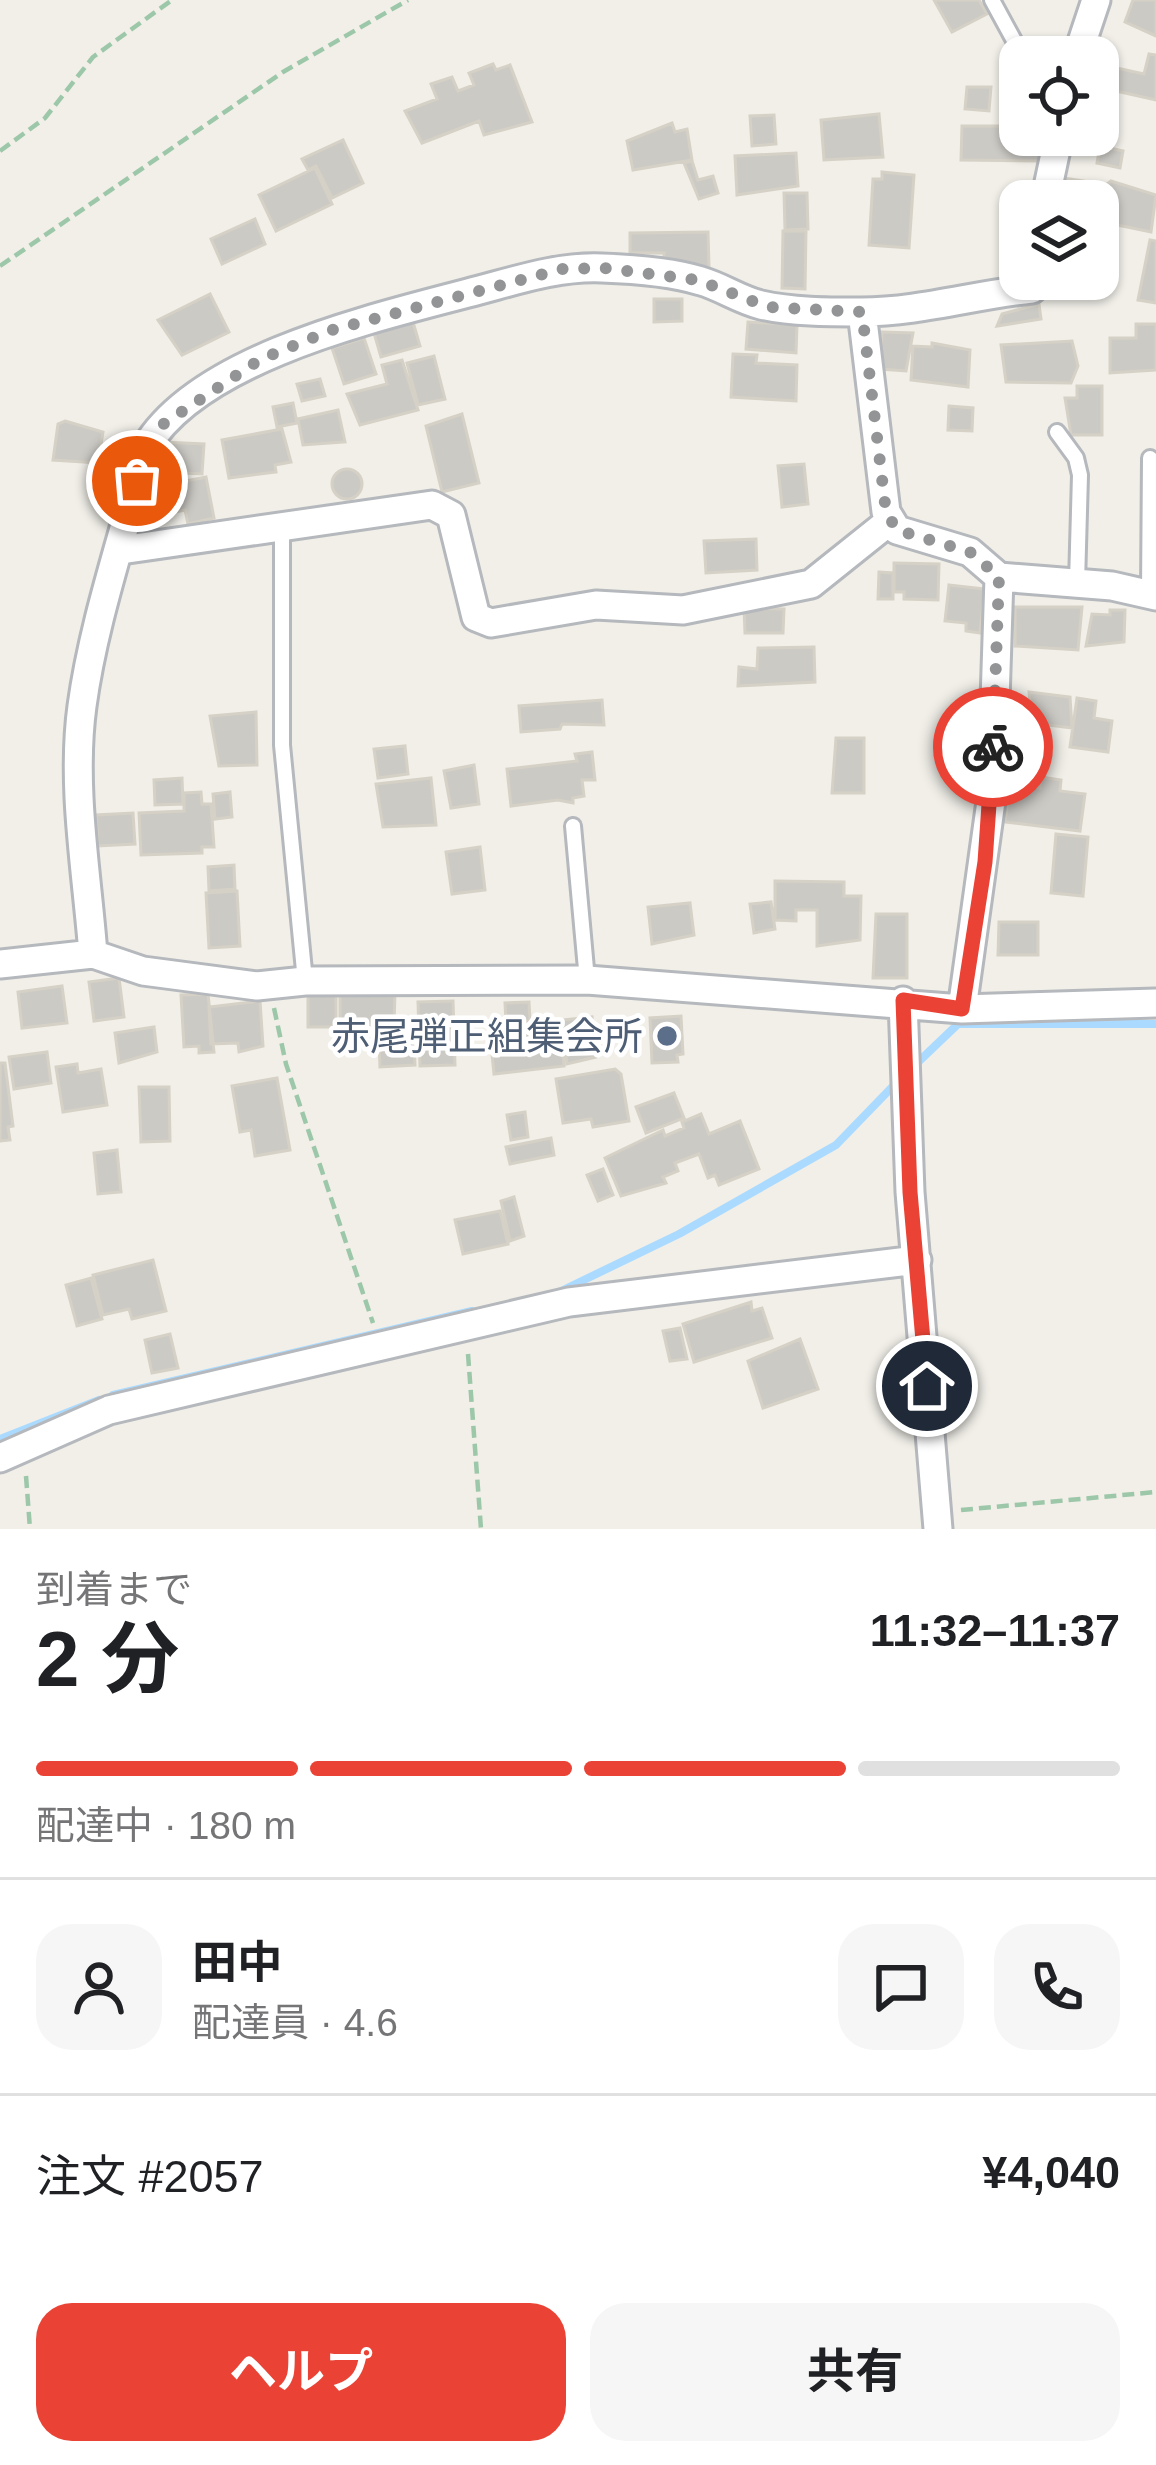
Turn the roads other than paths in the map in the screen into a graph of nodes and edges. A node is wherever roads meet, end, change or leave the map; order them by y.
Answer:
1 (992, 0) edge
2 (1096, 0) edge
3 (1012, 36) edge
4 (1084, 36) edge
5 (999, 292) edge
6 (862, 312) junction
7 (1057, 432) dead end
8 (1150, 458) dead end
9 (891, 520) junction
10 (282, 527) junction
11 (121, 550) junction
12 (999, 577) junction
13 (1077, 583) junction
14 (1152, 595) edge
15 (573, 826) dead end
16 (93, 954) junction
17 (0, 964) edge
18 (587, 980) junction
19 (305, 981) junction
20 (903, 1000) junction
21 (1156, 1004) edge
22 (962, 1009) junction
23 (917, 1260) junction
24 (12, 1452) edge
25 (938, 1521) edge

1 - 3 lane
2 - 4 street
5 - 6 street
6 - 9 street
6 - 11 street
7 - 13 lane
8 - 14 lane
9 - 10 street
9 - 12 street
10 - 11 street
10 - 19 lane
11 - 16 street
12 - 13 street
12 - 22 street
13 - 14 street
15 - 18 lane
16 - 17 street
16 - 19 street
18 - 19 street
18 - 20 street
20 - 22 street
20 - 23 street
21 - 22 street
23 - 24 street
23 - 25 street

